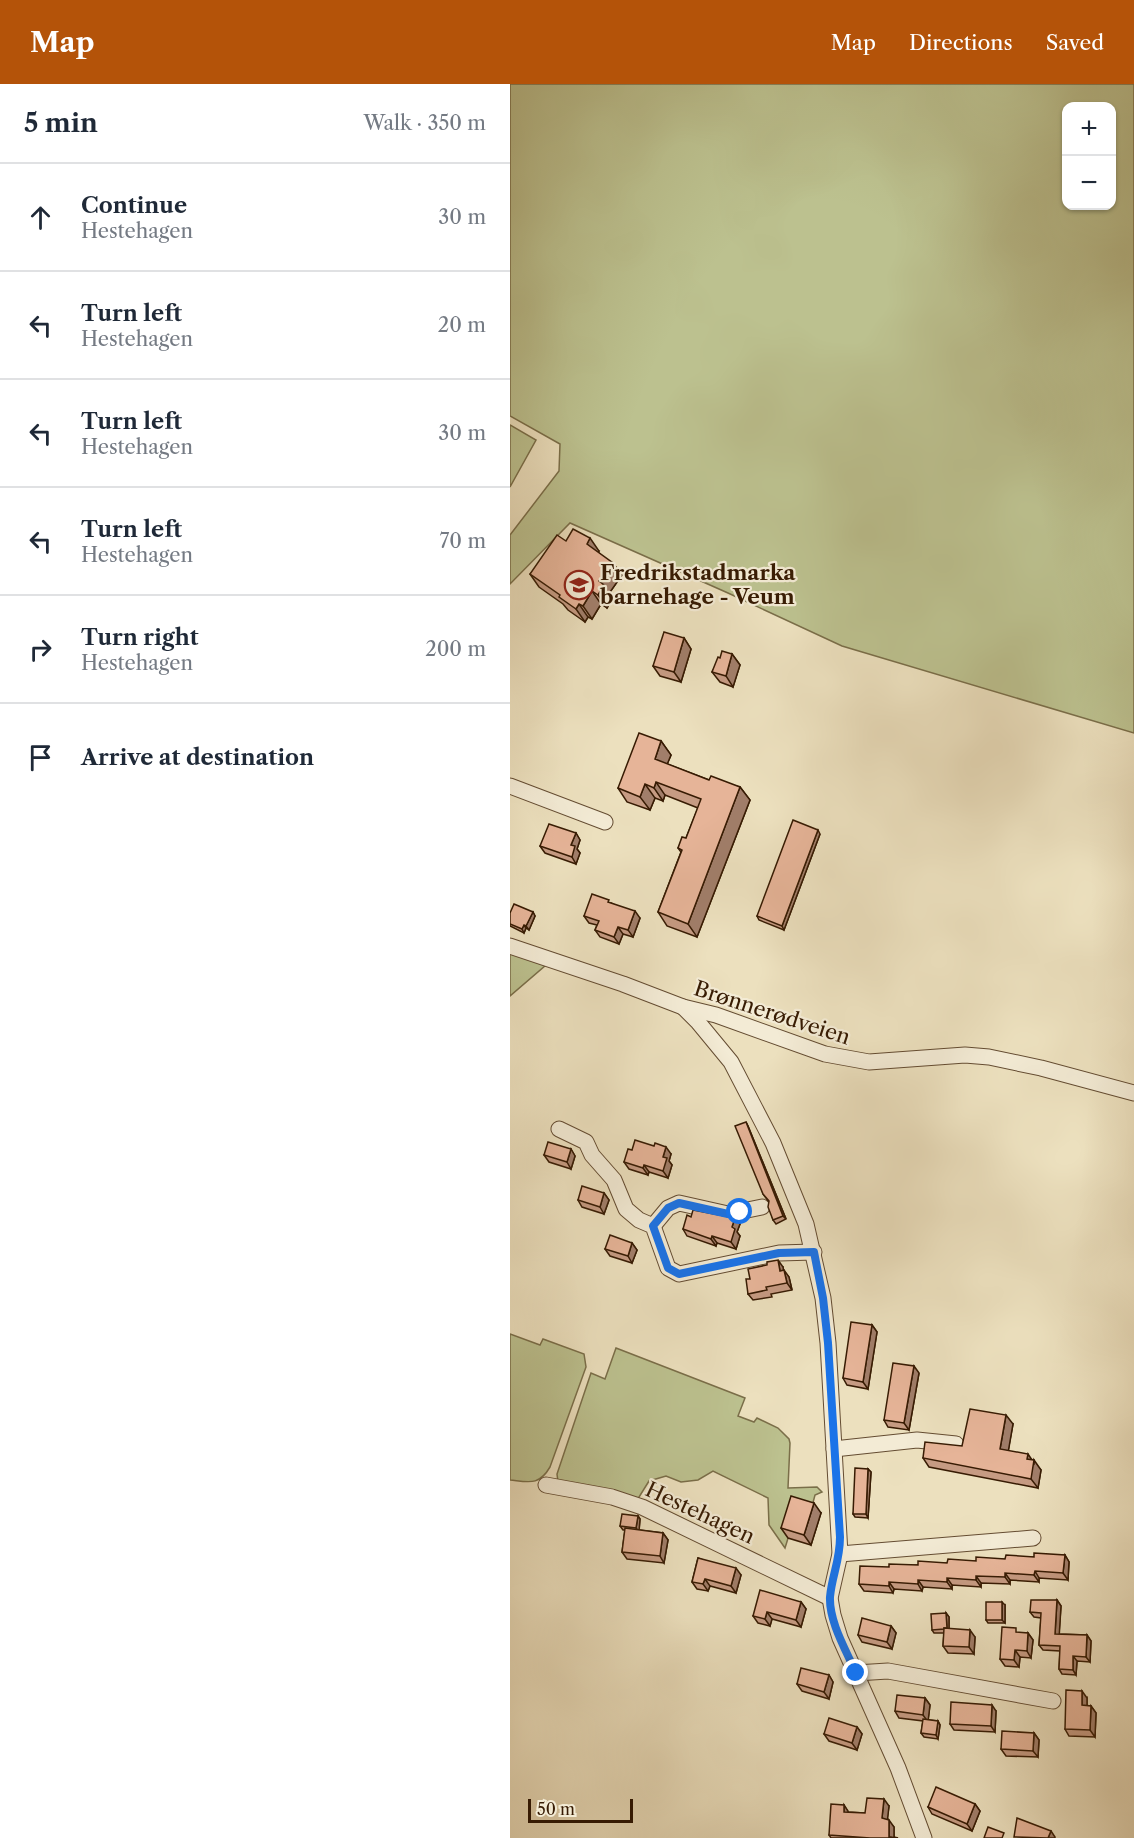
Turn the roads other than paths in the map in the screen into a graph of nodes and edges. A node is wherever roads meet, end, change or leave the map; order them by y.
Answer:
1 (510, 786) edge
2 (605, 822) dead end
3 (510, 946) edge
4 (683, 1007) junction
5 (1134, 1093) edge
6 (559, 1129) dead end
7 (762, 1207) dead end
8 (653, 1226) junction
9 (814, 1252) junction
10 (956, 1444) edge
11 (834, 1449) junction
12 (546, 1485) dead end
13 (1032, 1538) dead end
14 (840, 1554) junction
15 (830, 1598) junction
16 (856, 1673) junction
17 (1053, 1701) dead end
18 (924, 1838) edge

1 - 2 street
3 - 4 street, Brønnerødveien
4 - 5 street, Brønnerødveien
4 - 9 street
6 - 8 street
7 - 8 street
8 - 9 street
9 - 11 street
10 - 11 street
11 - 14 street
12 - 15 street, Hestehagen
13 - 14 street
14 - 15 street
15 - 16 street
16 - 17 street
16 - 18 street

